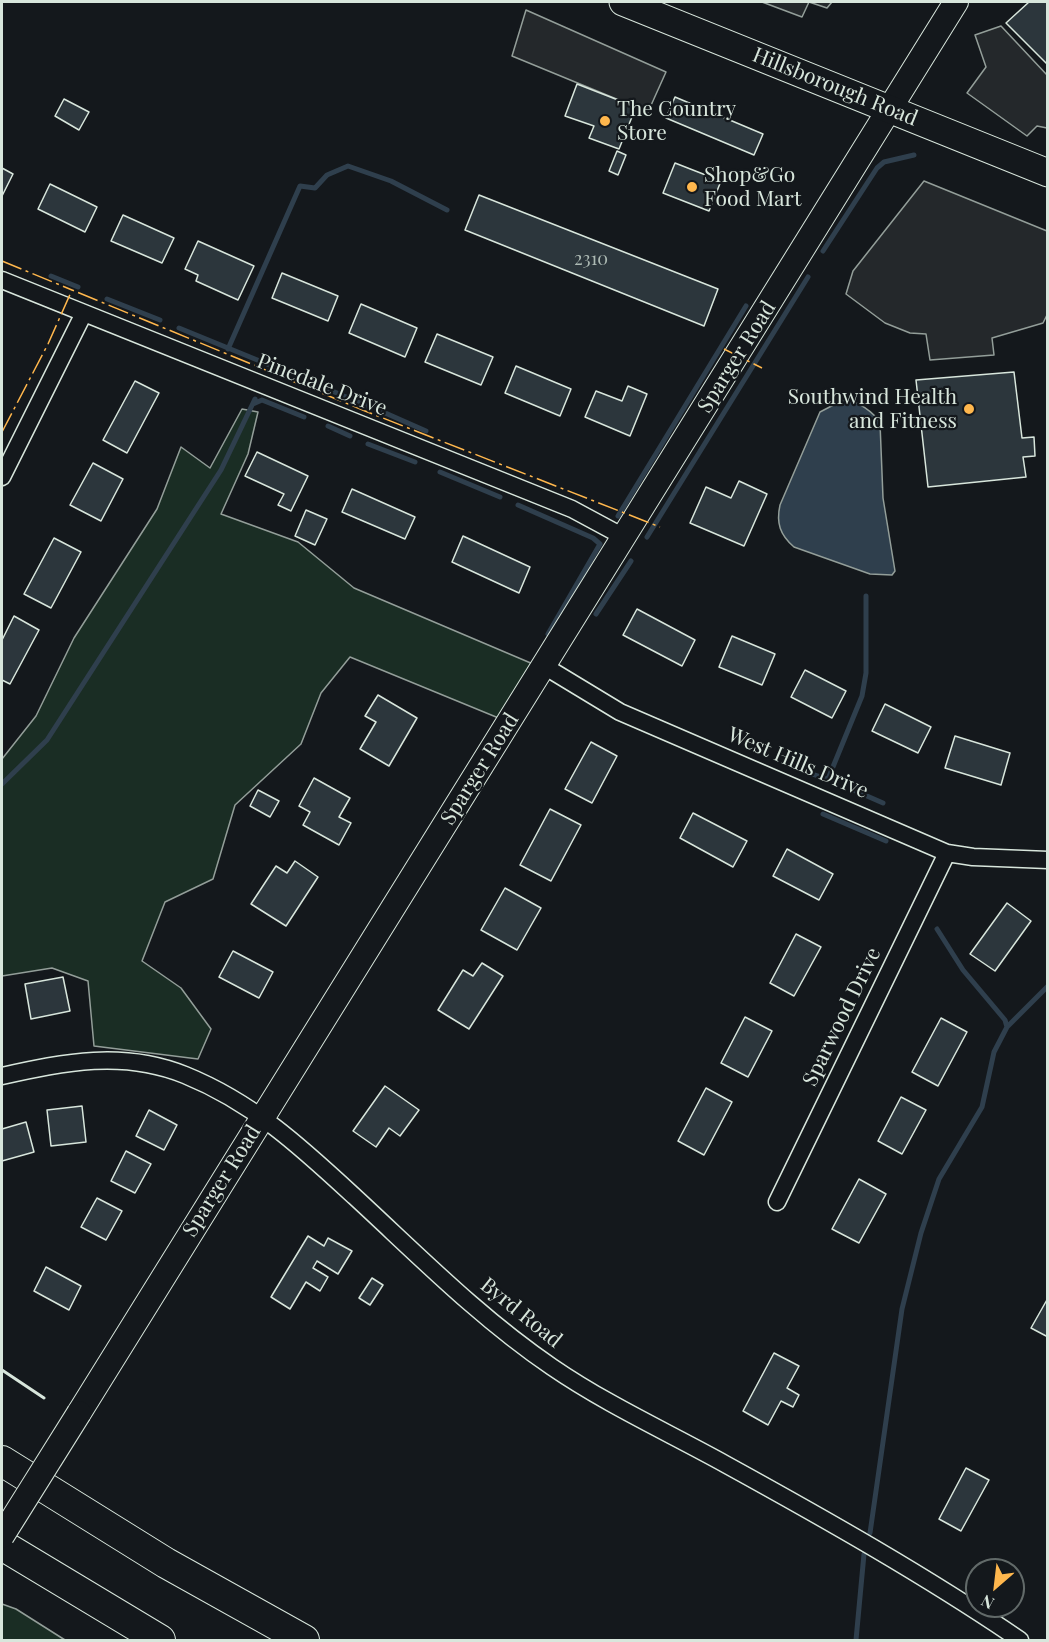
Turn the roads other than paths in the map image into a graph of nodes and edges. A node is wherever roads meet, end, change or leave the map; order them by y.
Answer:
1 (623, 2) edge
2 (956, 2) edge
3 (891, 110) junction
4 (1047, 173) edge
5 (2, 279) edge
6 (84, 313) junction
7 (2, 477) edge
8 (624, 537) junction
9 (544, 666) junction
10 (947, 853) junction
11 (1047, 860) edge
12 (2, 1076) edge
13 (262, 1117) junction
14 (777, 1202) dead end
15 (2, 1461) edge
16 (2, 1536) edge
17 (2, 1545) edge
18 (160, 1641) edge
19 (304, 1641) edge
20 (1020, 1641) edge

1 - 3 main road, Hillsborough Road
2 - 3 street, Sparger Road
3 - 4 main road, Hillsborough Road
3 - 8 street, Sparger Road
5 - 6 street, Pinedale Drive
6 - 7 street
6 - 8 street, Pinedale Drive
8 - 9 street, Sparger Road
9 - 10 street, West Hills Drive
9 - 13 street, Sparger Road
10 - 11 street, West Hills Drive
10 - 14 street, Sparwood Drive
12 - 13 street, Byrd Road
13 - 16 street, Sparger Road, bridge
13 - 20 street, Byrd Road
15 - 19 highway
17 - 18 highway

